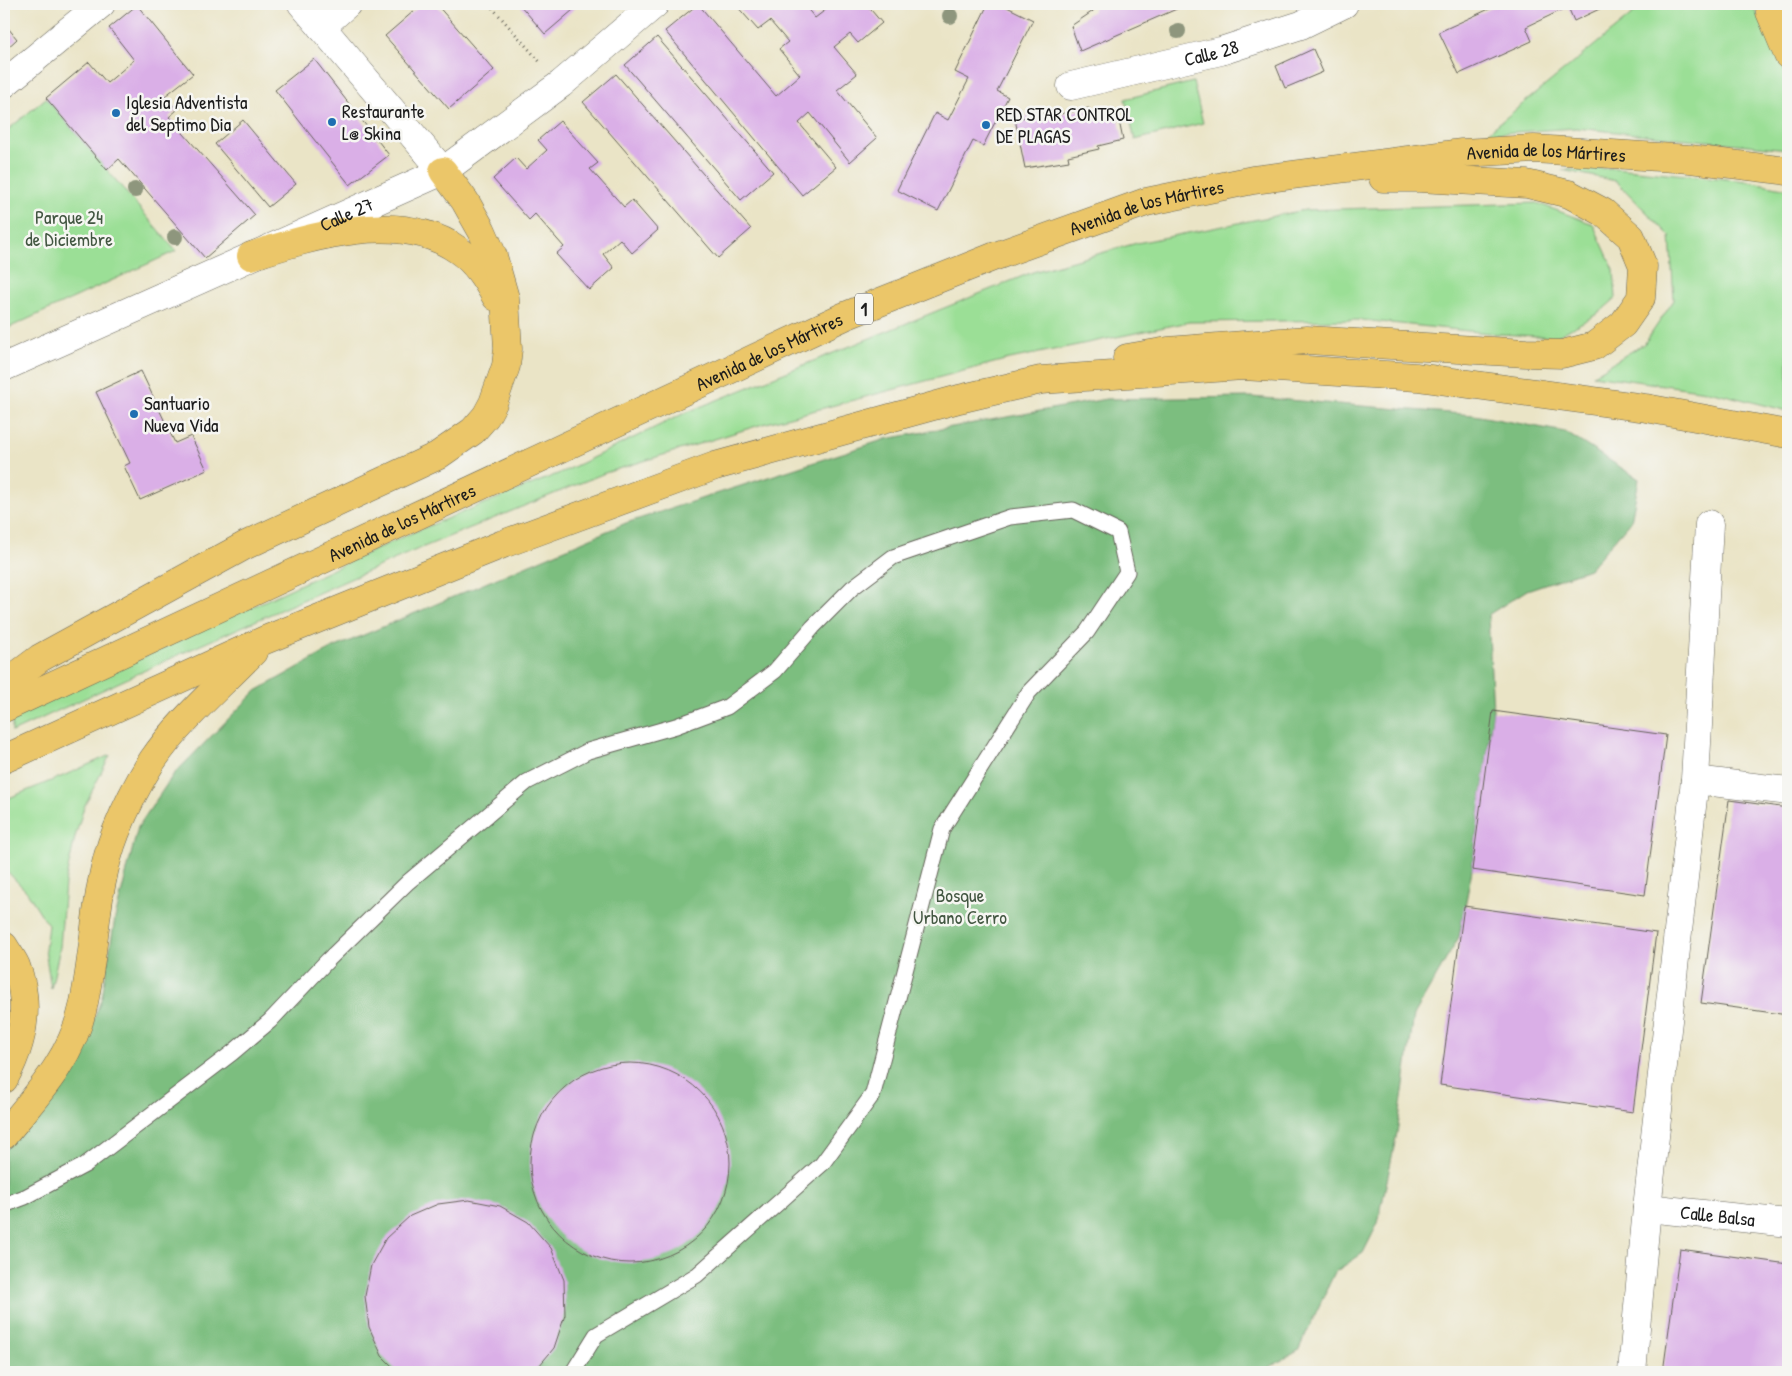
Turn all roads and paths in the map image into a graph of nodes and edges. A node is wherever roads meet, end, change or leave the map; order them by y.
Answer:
1 (101, 4) edge
2 (302, 4) edge
3 (347, 4) edge
4 (489, 4) edge
5 (656, 4) edge
6 (1344, 4) edge
7 (1770, 12) dead end
8 (320, 27) junction
9 (1788, 55) edge
10 (4, 84) edge
11 (560, 84) junction
12 (1071, 86) dead end
13 (1785, 169) edge
14 (443, 171) junction
15 (1253, 180) junction
16 (251, 256) junction
17 (506, 324) junction
18 (4, 367) edge
19 (1041, 380) junction
20 (1646, 408) junction
21 (1788, 434) edge
22 (1788, 453) edge
23 (1709, 524) dead end
24 (265, 640) junction
25 (4, 685) edge
26 (4, 708) edge
27 (4, 760) edge
28 (1695, 780) junction
29 (1788, 791) edge
30 (4, 946) edge
31 (4, 1079) edge
32 (4, 1134) edge
33 (4, 1205) edge
34 (1646, 1208) junction
35 (1788, 1223) edge
36 (573, 1372) edge
37 (1632, 1372) edge

1 - 10 street
2 - 8 street
3 - 8 street
4 - 11 path
5 - 11 street, Calle 27
6 - 12 street, Calle 28
7 - 9 highway
8 - 14 street
11 - 14 street, Calle 27
13 - 15 highway, Avenida de los Mártires / 1
14 - 16 street, Calle 27
14 - 17 highway
15 - 19 highway
15 - 26 highway, Avenida de los Mártires / 1
16 - 17 highway
16 - 18 street, Calle 27
17 - 25 highway
19 - 20 highway
19 - 24 highway
20 - 21 highway
20 - 22 highway
23 - 28 street
24 - 27 highway
24 - 32 highway
28 - 29 street
28 - 34 street
30 - 31 highway
33 - 36 lane
34 - 35 street, Calle Balsa
34 - 37 street

